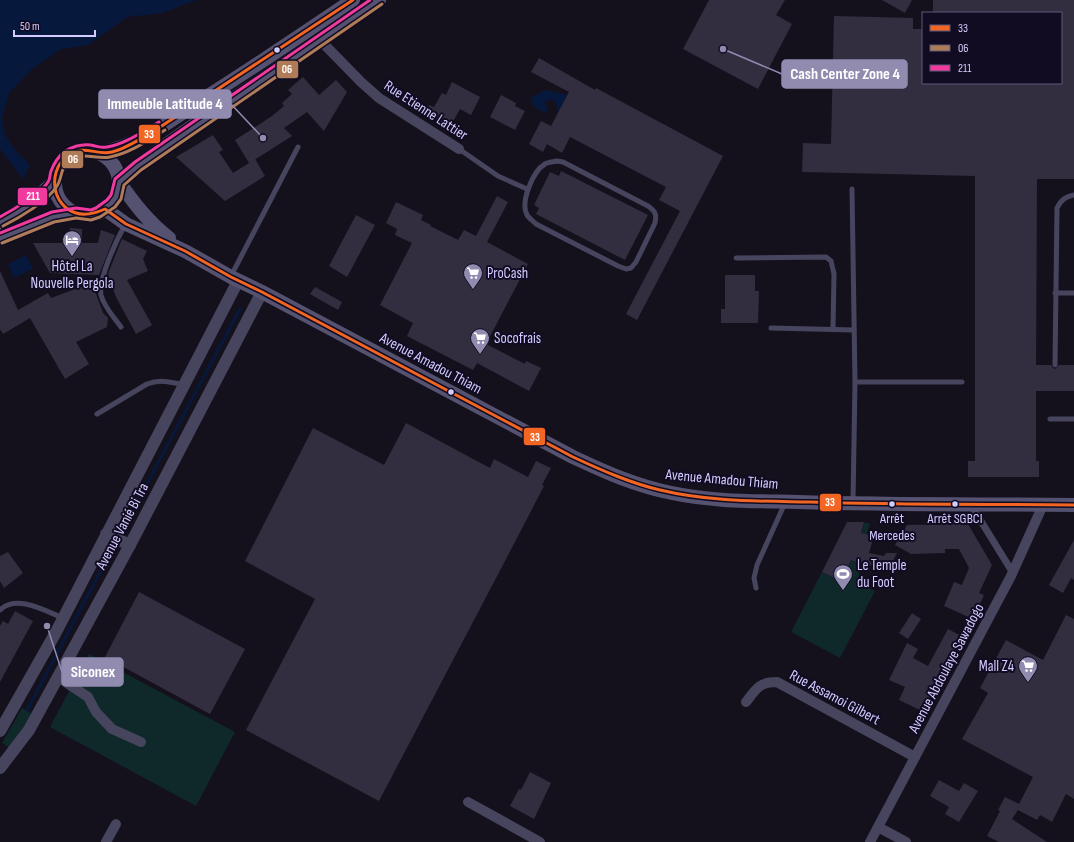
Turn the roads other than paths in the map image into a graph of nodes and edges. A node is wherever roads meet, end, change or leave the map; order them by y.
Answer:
1 (353, 0) edge
2 (379, 0) edge
3 (320, 40) junction
4 (298, 147) dead end
5 (459, 150) joint
6 (100, 153) junction
7 (54, 182) junction
8 (119, 182) junction
9 (527, 189) junction
10 (852, 189) dead end
11 (1074, 195) edge
12 (105, 209) junction
13 (76, 213) junction
14 (0, 223) edge
15 (126, 224) junction
16 (0, 238) edge
17 (185, 251) junction
18 (736, 258) dead end
19 (235, 279) junction
20 (262, 292) junction
21 (1055, 293) junction
22 (1074, 293) edge
23 (121, 327) dead end
24 (771, 328) dead end
25 (832, 328) junction
26 (854, 330) junction
27 (1055, 365) dead end
28 (855, 382) junction
29 (962, 382) dead end
30 (185, 385) junction
31 (97, 414) dead end
32 (1050, 419) dead end
33 (1074, 419) edge
34 (785, 502) junction
35 (853, 504) junction
36 (970, 505) junction
37 (1042, 505) junction
38 (1074, 505) edge
39 (109, 535) junction
40 (128, 544) junction
41 (1013, 573) junction
42 (756, 588) dead end
43 (0, 610) edge
44 (63, 618) junction
45 (58, 677) junction
46 (746, 702) dead end
47 (0, 731) edge
48 (141, 742) dead end
49 (5, 754) edge
50 (915, 757) junction
51 (0, 768) edge
52 (468, 802) dead end
53 (116, 824) dead end
54 (878, 827) junction
55 (106, 842) edge
56 (540, 842) edge
57 (870, 842) edge
58 (906, 842) edge

1 - 6 main road
2 - 3 main road
3 - 5 street, Rue Etienne Lattier
3 - 8 main road
4 - 19 lane
5 - 9 lane, Rue Etienne Lattier
6 - 7 main road
6 - 8 main road
7 - 13 main road
7 - 14 main road
8 - 12 main road
8 - 17 main road, Avenue Amadou Thiam
9 - 9 lane
10 - 26 lane
11 - 21 lane
12 - 13 main road
12 - 15 main road, Avenue Amadou Thiam
13 - 16 main road
15 - 17 main road, Avenue Amadou Thiam
15 - 23 lane
17 - 19 main road, Avenue Amadou Thiam
18 - 25 lane
19 - 20 main road, Avenue Amadou Thiam
19 - 30 street, Avenue Vanié Bi Tra
20 - 34 main road, Avenue Amadou Thiam
20 - 40 street, Avenue Vanié Bi Tra
21 - 22 lane
21 - 27 lane
24 - 25 lane
25 - 26 lane
26 - 28 lane
28 - 29 lane
28 - 35 lane
30 - 31 lane
30 - 39 street, Avenue Vanié Bi Tra
32 - 33 lane
34 - 35 main road, Avenue Amadou Thiam
34 - 42 lane
35 - 36 main road, Avenue Amadou Thiam
36 - 37 main road, Avenue Amadou Thiam
36 - 41 street
37 - 38 main road, Avenue Amadou Thiam
37 - 41 street, Avenue Abdoulaye Sawadogo
39 - 40 street
39 - 44 street, Avenue Vanié Bi Tra
40 - 45 street, Avenue Vanié Bi Tra
41 - 50 street, Avenue Abdoulaye Sawadogo
43 - 44 lane
44 - 47 street, Avenue Vanié Bi Tra
45 - 48 street
45 - 49 street, Avenue Vanié Bi Tra
46 - 50 street, Rue Assamoi Gilbert
49 - 51 street, Avenue Vanié Bi Tra
50 - 54 street, Avenue Abdoulaye Sawadogo
52 - 56 street
53 - 55 street
54 - 57 street, Avenue Abdoulaye Sawadogo
54 - 58 street

